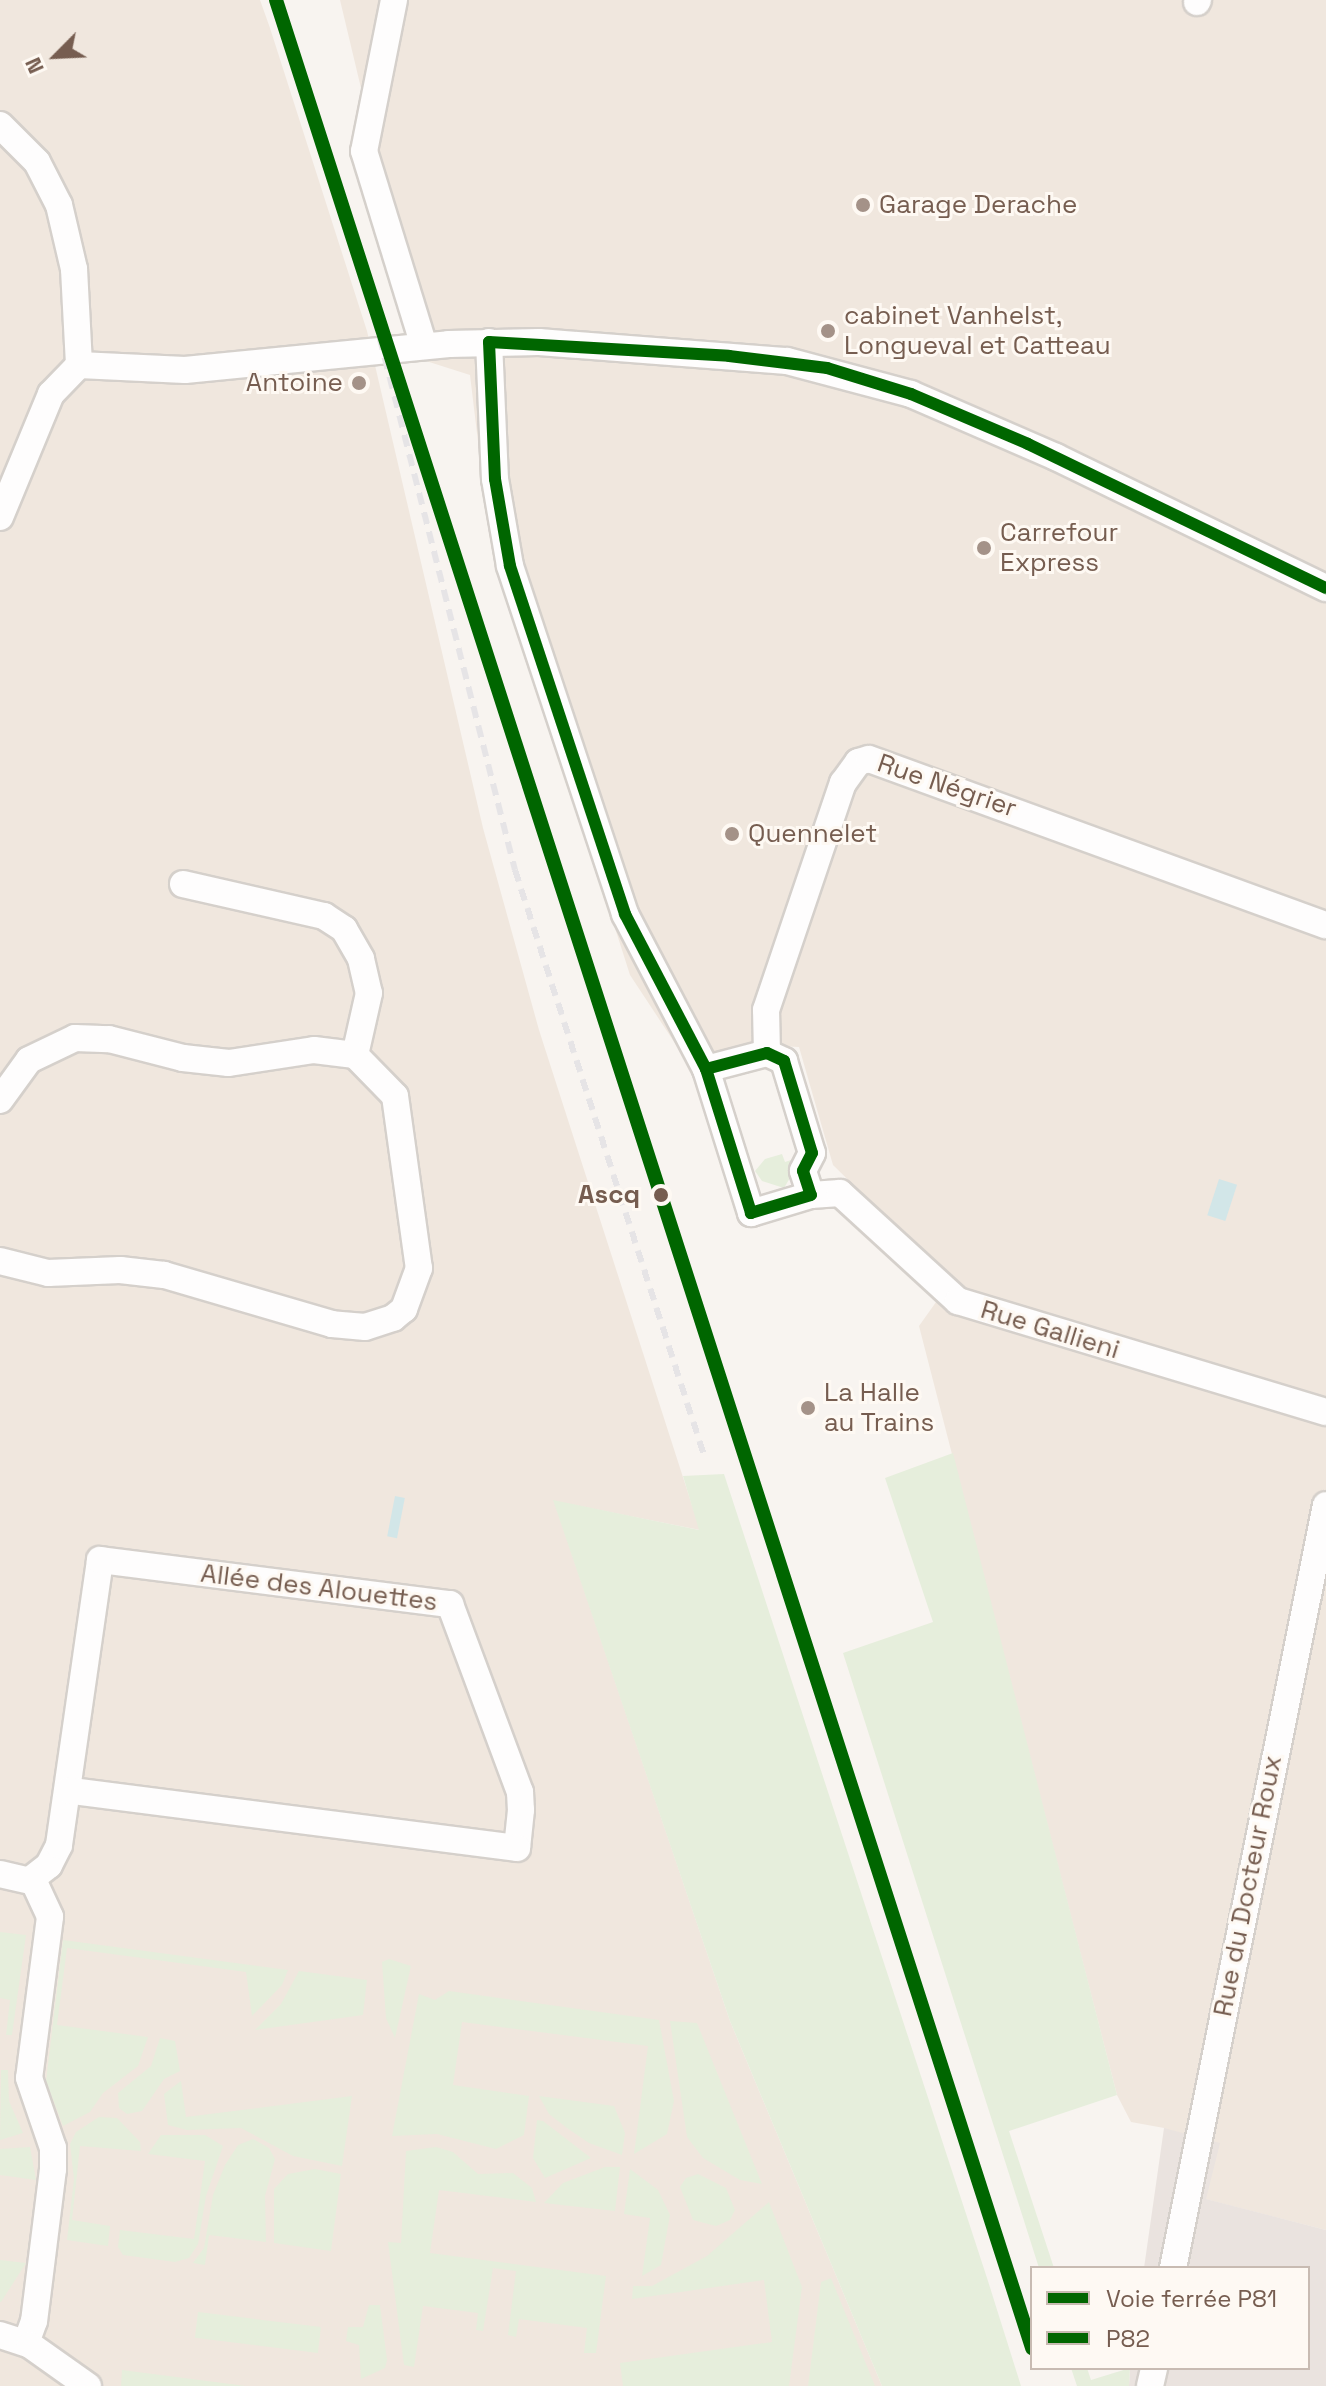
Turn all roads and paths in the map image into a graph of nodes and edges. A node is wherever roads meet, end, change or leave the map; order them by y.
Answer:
1 (394, 0) edge
2 (0, 125) edge
3 (489, 342) junction
4 (424, 346) junction
5 (79, 365) junction
6 (0, 517) edge
7 (1326, 588) edge
8 (183, 884) dead end
9 (1326, 925) edge
10 (767, 1053) junction
11 (355, 1055) junction
12 (706, 1069) junction
13 (0, 1100) edge
14 (811, 1195) junction
15 (0, 1261) edge
16 (1326, 1412) edge
17 (1326, 1505) edge
18 (69, 1791) junction
19 (0, 1874) edge
20 (30, 1880) junction
21 (1173, 2266) edge
22 (0, 2335) edge
23 (26, 2343) junction
24 (88, 2386) edge

1 - 4 street
2 - 5 street
3 - 4 street
3 - 7 street
3 - 12 street
4 - 5 street
5 - 6 street
8 - 11 street
9 - 10 street, Rue Négrier
10 - 12 street
10 - 14 street
11 - 13 street
11 - 15 street
12 - 14 street
14 - 16 street, Rue Gallieni
17 - 21 street, Rue du Docteur Roux
18 - 18 street, Allée des Alouettes
18 - 20 street, Allée des Alouettes
19 - 20 street
20 - 23 street
22 - 23 street
23 - 24 street

